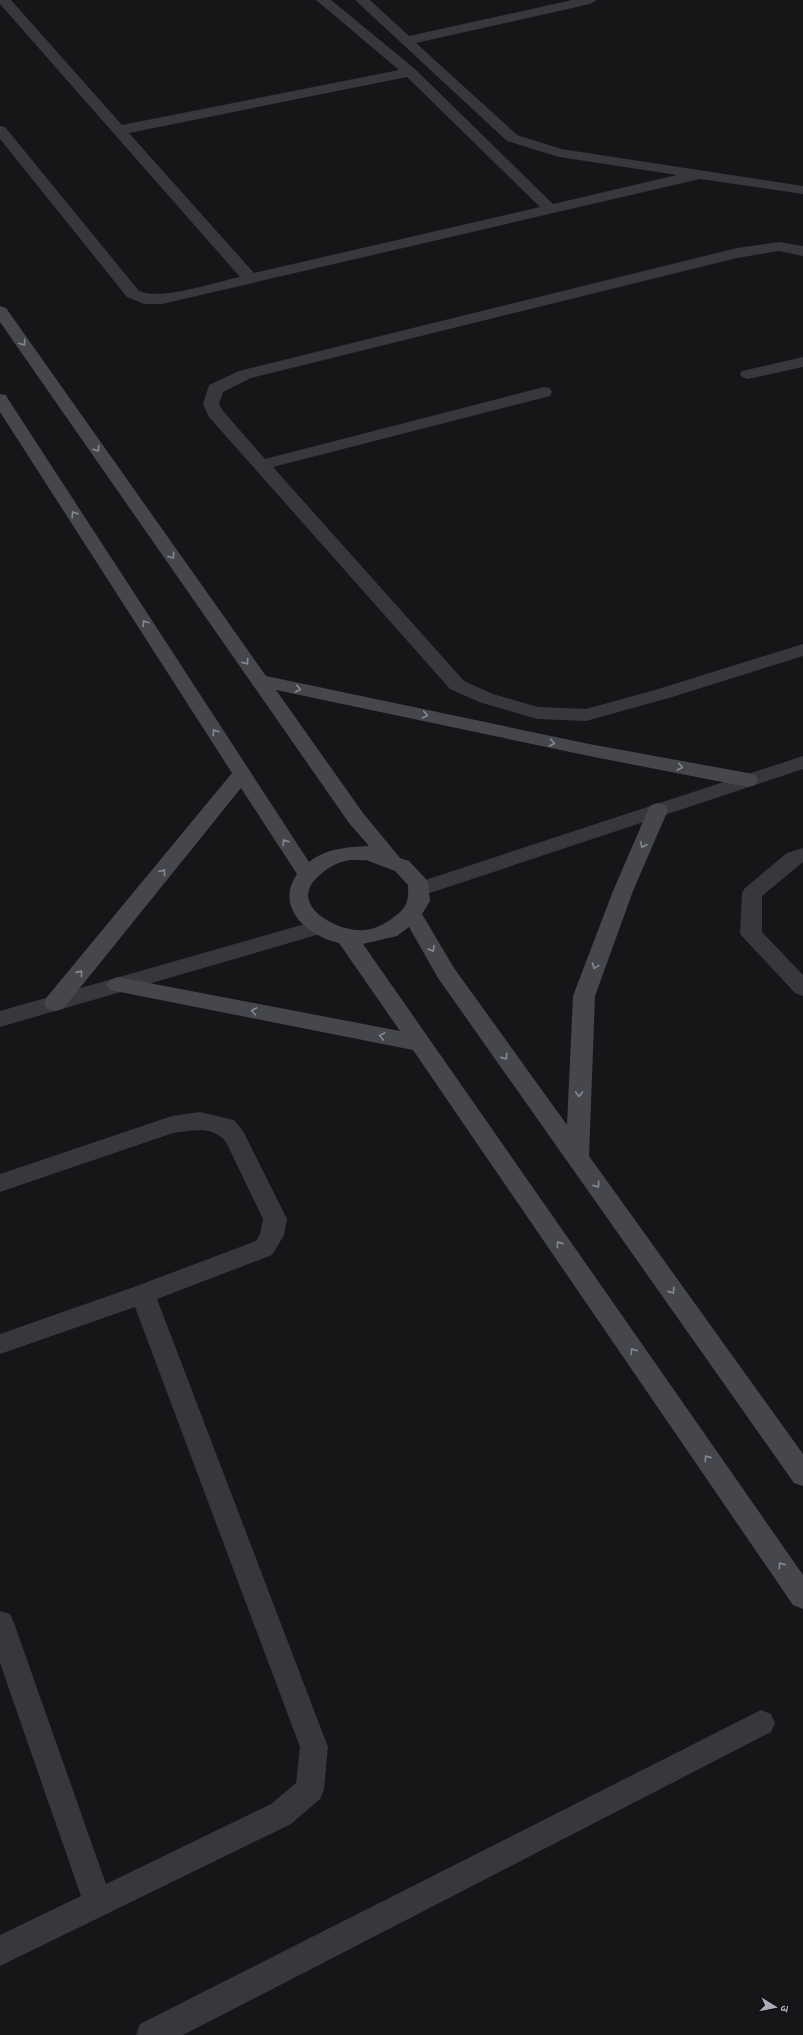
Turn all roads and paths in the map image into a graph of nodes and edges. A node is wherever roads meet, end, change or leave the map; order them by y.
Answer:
1 (4, 0) edge
2 (323, 0) edge
3 (362, 0) edge
4 (590, 0) edge
5 (406, 41) junction
6 (410, 72) junction
7 (0, 130) edge
8 (120, 130) junction
9 (698, 175) junction
10 (803, 190) edge
11 (550, 210) junction
12 (803, 250) edge
13 (250, 280) junction
14 (0, 311) edge
15 (803, 362) edge
16 (748, 374) dead end
17 (544, 392) dead end
18 (0, 399) edge
19 (262, 465) junction
20 (803, 650) edge
21 (260, 681) junction
22 (803, 762) edge
23 (242, 774) junction
24 (748, 780) junction
25 (658, 810) junction
26 (803, 855) edge
27 (390, 858) junction
28 (307, 874) junction
29 (420, 889) junction
30 (412, 916) junction
31 (319, 927) junction
32 (346, 936) junction
33 (118, 985) junction
34 (803, 988) edge
35 (55, 1003) junction
36 (0, 1019) edge
37 (420, 1043) junction
38 (577, 1157) junction
39 (0, 1183) edge
40 (143, 1294) junction
41 (0, 1344) edge
42 (803, 1475) edge
43 (803, 1597) edge
44 (0, 1623) edge
45 (761, 1723) dead end
46 (98, 1904) junction
47 (0, 1951) edge
48 (150, 2035) edge

1 - 8 street
2 - 6 street
3 - 5 street
4 - 5 street
5 - 9 street
6 - 8 street
6 - 11 street
7 - 13 street
8 - 13 street
9 - 10 street
9 - 11 street
11 - 13 street
12 - 19 street
14 -> 21 main road
15 - 16 street
17 - 19 street
23 -> 18 main road
19 - 20 street
21 -> 24 main road
21 - 27 main road
22 - 24 street
28 -> 23 main road
35 -> 23 main road
24 - 25 street
25 - 29 street
25 -> 38 main road
26 - 34 street
27 - 28 main road
27 - 29 main road
28 - 31 main road
29 - 30 main road
30 - 32 main road
30 -> 38 main road
31 - 32 main road
31 - 33 street
32 - 37 main road
33 - 35 street
37 -> 33 main road
35 - 36 street
43 -> 37 main road
38 -> 42 main road
39 - 40 street
40 - 41 street
40 - 46 street
44 - 46 street
45 - 48 street
46 - 47 street

